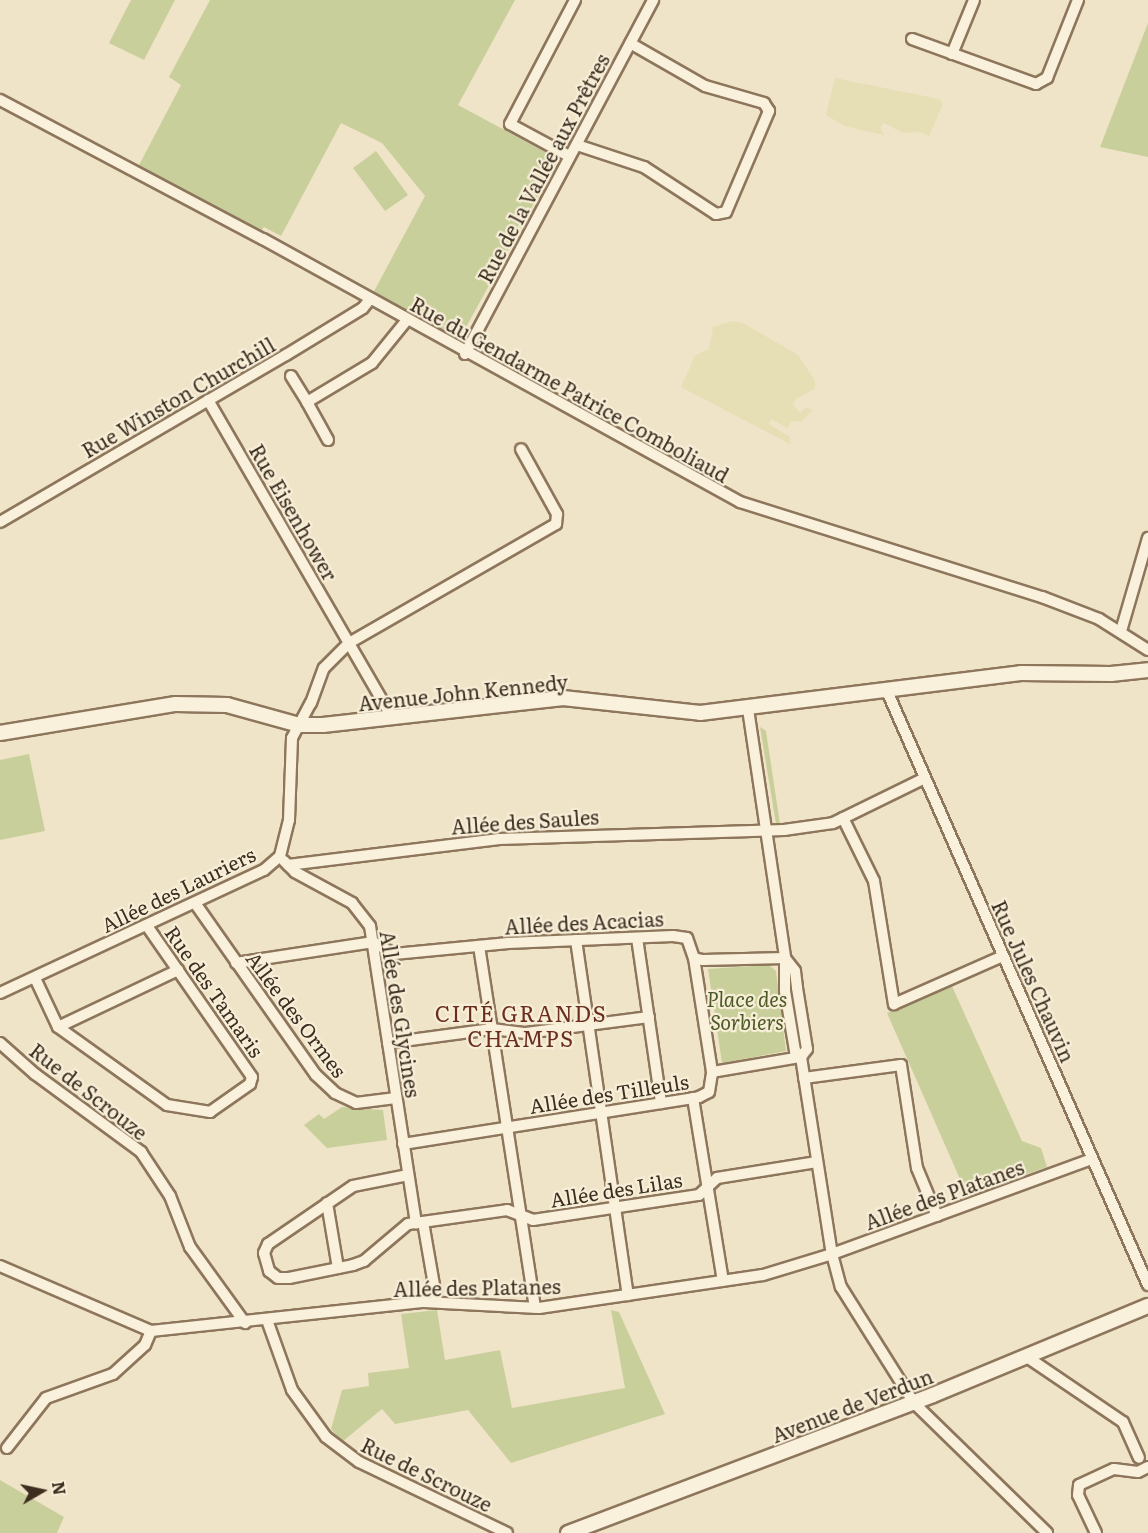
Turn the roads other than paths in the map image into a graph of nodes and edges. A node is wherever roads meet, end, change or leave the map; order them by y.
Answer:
1 (574, 0) edge
2 (653, 0) edge
3 (974, 0) edge
4 (1078, 0) edge
5 (912, 39) dead end
6 (630, 43) junction
7 (952, 54) junction
8 (0, 100) edge
9 (577, 145) junction
10 (569, 156) junction
11 (370, 299) junction
12 (407, 320) junction
13 (465, 354) junction
14 (291, 376) dead end
15 (208, 400) junction
16 (307, 402) junction
17 (328, 440) dead end
18 (521, 449) dead end
19 (0, 522) edge
20 (1148, 538) edge
21 (1121, 631) junction
22 (349, 643) junction
23 (1148, 650) edge
24 (1148, 670) edge
25 (887, 691) junction
26 (748, 709) junction
27 (392, 718) junction
28 (299, 724) junction
29 (0, 733) edge
30 (925, 778) junction
31 (843, 818) junction
32 (766, 831) junction
33 (284, 860) junction
34 (195, 903) junction
35 (147, 926) junction
36 (637, 938) junction
37 (576, 940) junction
38 (373, 942) junction
39 (479, 946) junction
40 (1003, 956) junction
41 (694, 958) junction
42 (785, 958) junction
43 (236, 963) junction
44 (178, 970) junction
45 (34, 978) junction
46 (0, 993) edge
47 (649, 1017) junction
48 (588, 1024) junction
49 (58, 1028) junction
50 (492, 1029) junction
51 (0, 1043) edge
52 (388, 1043) junction
53 (801, 1058) junction
54 (712, 1072) junction
55 (804, 1078) junction
56 (396, 1098) junction
57 (693, 1098) junction
58 (662, 1103) junction
59 (601, 1113) junction
60 (506, 1128) junction
61 (403, 1144) junction
62 (1092, 1159) junction
63 (817, 1162) junction
64 (408, 1175) junction
65 (706, 1188) junction
66 (327, 1203) junction
67 (616, 1208) junction
68 (519, 1213) junction
69 (937, 1216) junction
70 (419, 1223) junction
71 (832, 1254) junction
72 (0, 1266) edge
73 (338, 1268) junction
74 (723, 1281) junction
75 (1148, 1285) edge
76 (628, 1295) junction
77 (437, 1302) junction
78 (1148, 1306) edge
79 (535, 1308) junction
80 (267, 1320) junction
81 (245, 1323) junction
82 (151, 1331) junction
83 (1027, 1357) junction
84 (914, 1403) junction
85 (8, 1448) dead end
86 (1140, 1458) dead end
87 (1148, 1467) edge
88 (507, 1533) edge
89 (568, 1533) edge
90 (1047, 1533) edge
91 (1096, 1533) edge

1 - 10 street
2 - 6 street, Rue de la Vallée aux Prêtres
3 - 7 street
4 - 7 street
5 - 7 street
6 - 9 street, Rue de la Vallée aux Prêtres
6 - 9 street
8 - 11 street, Rue du Gendarme Patrice Comboliaud
9 - 10 street, Rue de la Vallée aux Prêtres
10 - 13 street, Rue de la Vallée aux Prêtres
11 - 12 street, Rue du Gendarme Patrice Comboliaud
11 - 15 street, Rue Winston Churchill
12 - 13 street, Rue du Gendarme Patrice Comboliaud
12 - 16 street
13 - 21 street, Rue du Gendarme Patrice Comboliaud
14 - 16 street
15 - 19 street, Rue Winston Churchill
15 - 22 street, Rue Eisenhower
16 - 17 street
18 - 22 street
20 - 21 street
21 - 23 street, Rue du Gendarme Patrice Comboliaud
22 - 27 street, Rue Eisenhower
22 - 28 street
24 - 25 main road, Avenue John Kennedy
25 - 26 main road, Avenue John Kennedy
25 - 30 street, Rue Jules Chauvin
26 - 27 main road, Avenue John Kennedy
26 - 32 street
27 - 28 main road, Avenue John Kennedy
28 - 29 main road, Avenue John Kennedy
28 - 33 street, Allée des Lauriers
30 - 31 street, Allée des Saules
30 - 40 street, Rue Jules Chauvin
31 - 32 street, Allée des Saules
31 - 40 street
32 - 33 street, Allée des Saules
32 - 42 street
33 - 34 street, Allée des Lauriers
33 - 38 street, Allée des Glycines
34 - 35 street, Allée des Lauriers
34 - 43 street, Allée des Ormes
35 - 44 street, Rue des Tamaris
35 - 45 street, Allée des Lauriers
36 - 37 street, Allée des Acacias
36 - 41 street, Allée des Acacias
36 - 47 street
37 - 39 street, Allée des Acacias
37 - 48 street
38 - 39 street, Allée des Acacias
38 - 43 street
38 - 52 street, Allée des Glycines
39 - 50 street
40 - 62 street, Rue Jules Chauvin
41 - 42 street
41 - 54 street
42 - 53 street
43 - 56 street, Allée des Ormes
44 - 49 street
44 - 49 street, Rue des Tamaris
45 - 46 street, Allée des Lauriers
45 - 49 street, Rue des Tamaris
47 - 48 street
47 - 58 street
48 - 50 street
48 - 59 street
50 - 52 street
50 - 60 street
51 - 81 street, Rue de Scrouze
52 - 56 street, Allée des Glycines
53 - 54 street, Allée des Tilleuls
53 - 55 street
54 - 57 street, Allée des Tilleuls
55 - 63 street
55 - 69 street
56 - 61 street, Allée des Glycines
57 - 58 street, Allée des Tilleuls
57 - 65 street
58 - 59 street, Allée des Tilleuls
59 - 60 street, Allée des Tilleuls
59 - 67 street
60 - 61 street, Allée des Tilleuls
60 - 68 street
61 - 64 street, Allée des Glycines
62 - 69 street, Allée des Platanes
62 - 75 street, Rue Jules Chauvin
63 - 65 street, Allée des Lilas
63 - 71 street
64 - 66 street
64 - 70 street, Allée des Glycines
65 - 67 street, Allée des Lilas
65 - 74 street
66 - 73 street
66 - 73 street
67 - 68 street, Allée des Lilas
67 - 76 street
68 - 70 street, Allée des Lilas
68 - 79 street
69 - 71 street, Allée des Platanes
70 - 73 street
70 - 77 street, Allée des Glycines
71 - 74 street, Allée des Platanes
71 - 84 street
72 - 82 street, Allée des Platanes
74 - 76 street, Allée des Platanes
76 - 79 street, Allée des Platanes
77 - 79 street, Allée des Platanes
77 - 80 street, Allée des Platanes
78 - 83 main road, Avenue de Verdun
80 - 81 street, Allée des Platanes
80 - 88 street, Rue de Scrouze
81 - 82 street, Allée des Platanes
82 - 85 street
83 - 84 main road, Avenue de Verdun
83 - 86 street
84 - 89 main road, Avenue de Verdun
84 - 90 street
87 - 91 street

